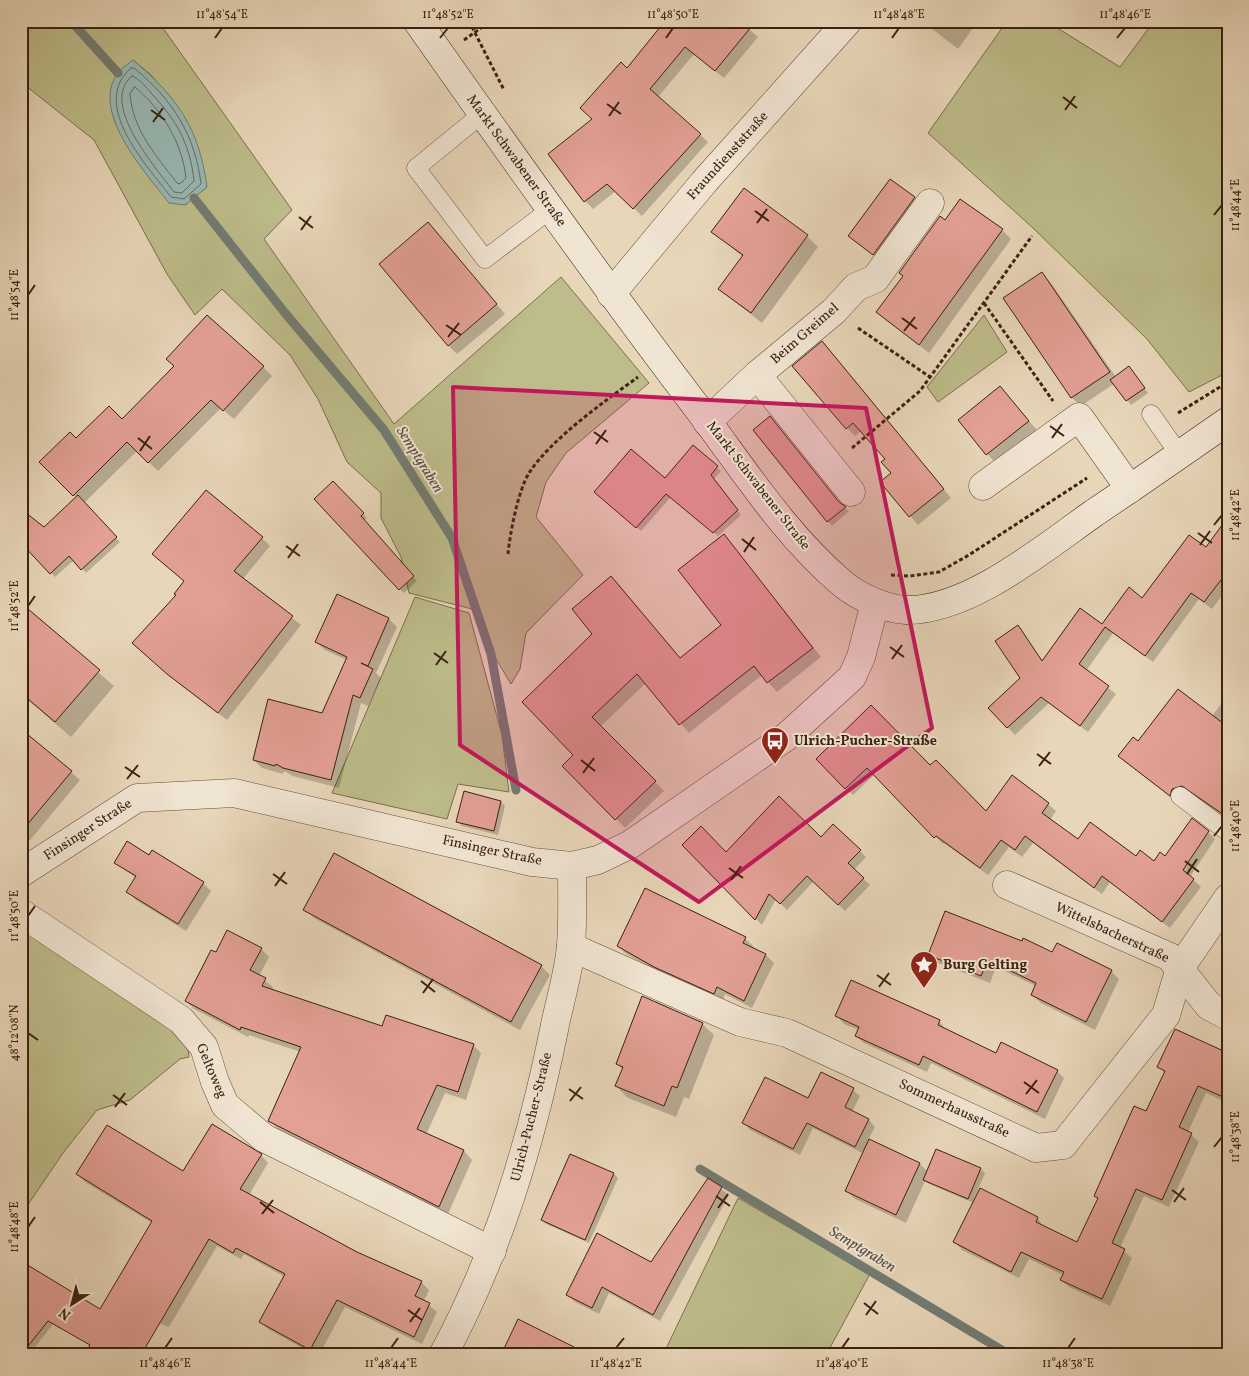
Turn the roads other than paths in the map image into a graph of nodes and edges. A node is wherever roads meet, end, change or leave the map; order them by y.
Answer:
1 (417, 21) edge
2 (848, 21) edge
3 (482, 114) junction
4 (930, 203) dead end
5 (551, 209) junction
6 (611, 294) junction
7 (757, 375) junction
8 (1151, 414) dead end
9 (1228, 421) edge
10 (707, 422) junction
11 (1179, 454) junction
12 (983, 486) dead end
13 (1130, 489) junction
14 (851, 492) dead end
15 (875, 603) junction
16 (1180, 796) dead end
17 (1228, 832) edge
18 (572, 866) junction
19 (21, 873) edge
20 (1007, 885) dead end
21 (1228, 898) edge
22 (21, 913) edge
23 (571, 946) junction
24 (1180, 968) junction
25 (1228, 1016) edge
26 (492, 1251) junction
27 (443, 1355) edge

1 - 3 street, Markt Schwabener Straße
2 - 6 street, Fraundienststraße
3 - 5 street, Markt Schwabener Straße
3 - 5 lane
4 - 7 street, Beim Greimel
5 - 6 street, Markt Schwabener Straße
6 - 10 street, Markt Schwabener Straße
7 - 10 street, Beim Greimel
7 - 14 street
8 - 11 lane
9 - 11 street, Markt Schwabener Straße
10 - 15 street, Markt Schwabener Straße
11 - 13 street, Markt Schwabener Straße
12 - 13 street
13 - 15 street, Markt Schwabener Straße
15 - 18 street, Finsinger Straße
16 - 17 lane
18 - 19 street, Finsinger Straße
18 - 23 street, Ulrich-Pucher-Straße
20 - 24 street, Wittelsbacherstraße
21 - 24 street, Sommerhausstraße
22 - 26 street, Geltoweg
23 - 24 street, Sommerhausstraße
23 - 26 street, Ulrich-Pucher-Straße
24 - 25 street, Wittelsbacherstraße
26 - 27 street, Ulrich-Pucher-Straße

